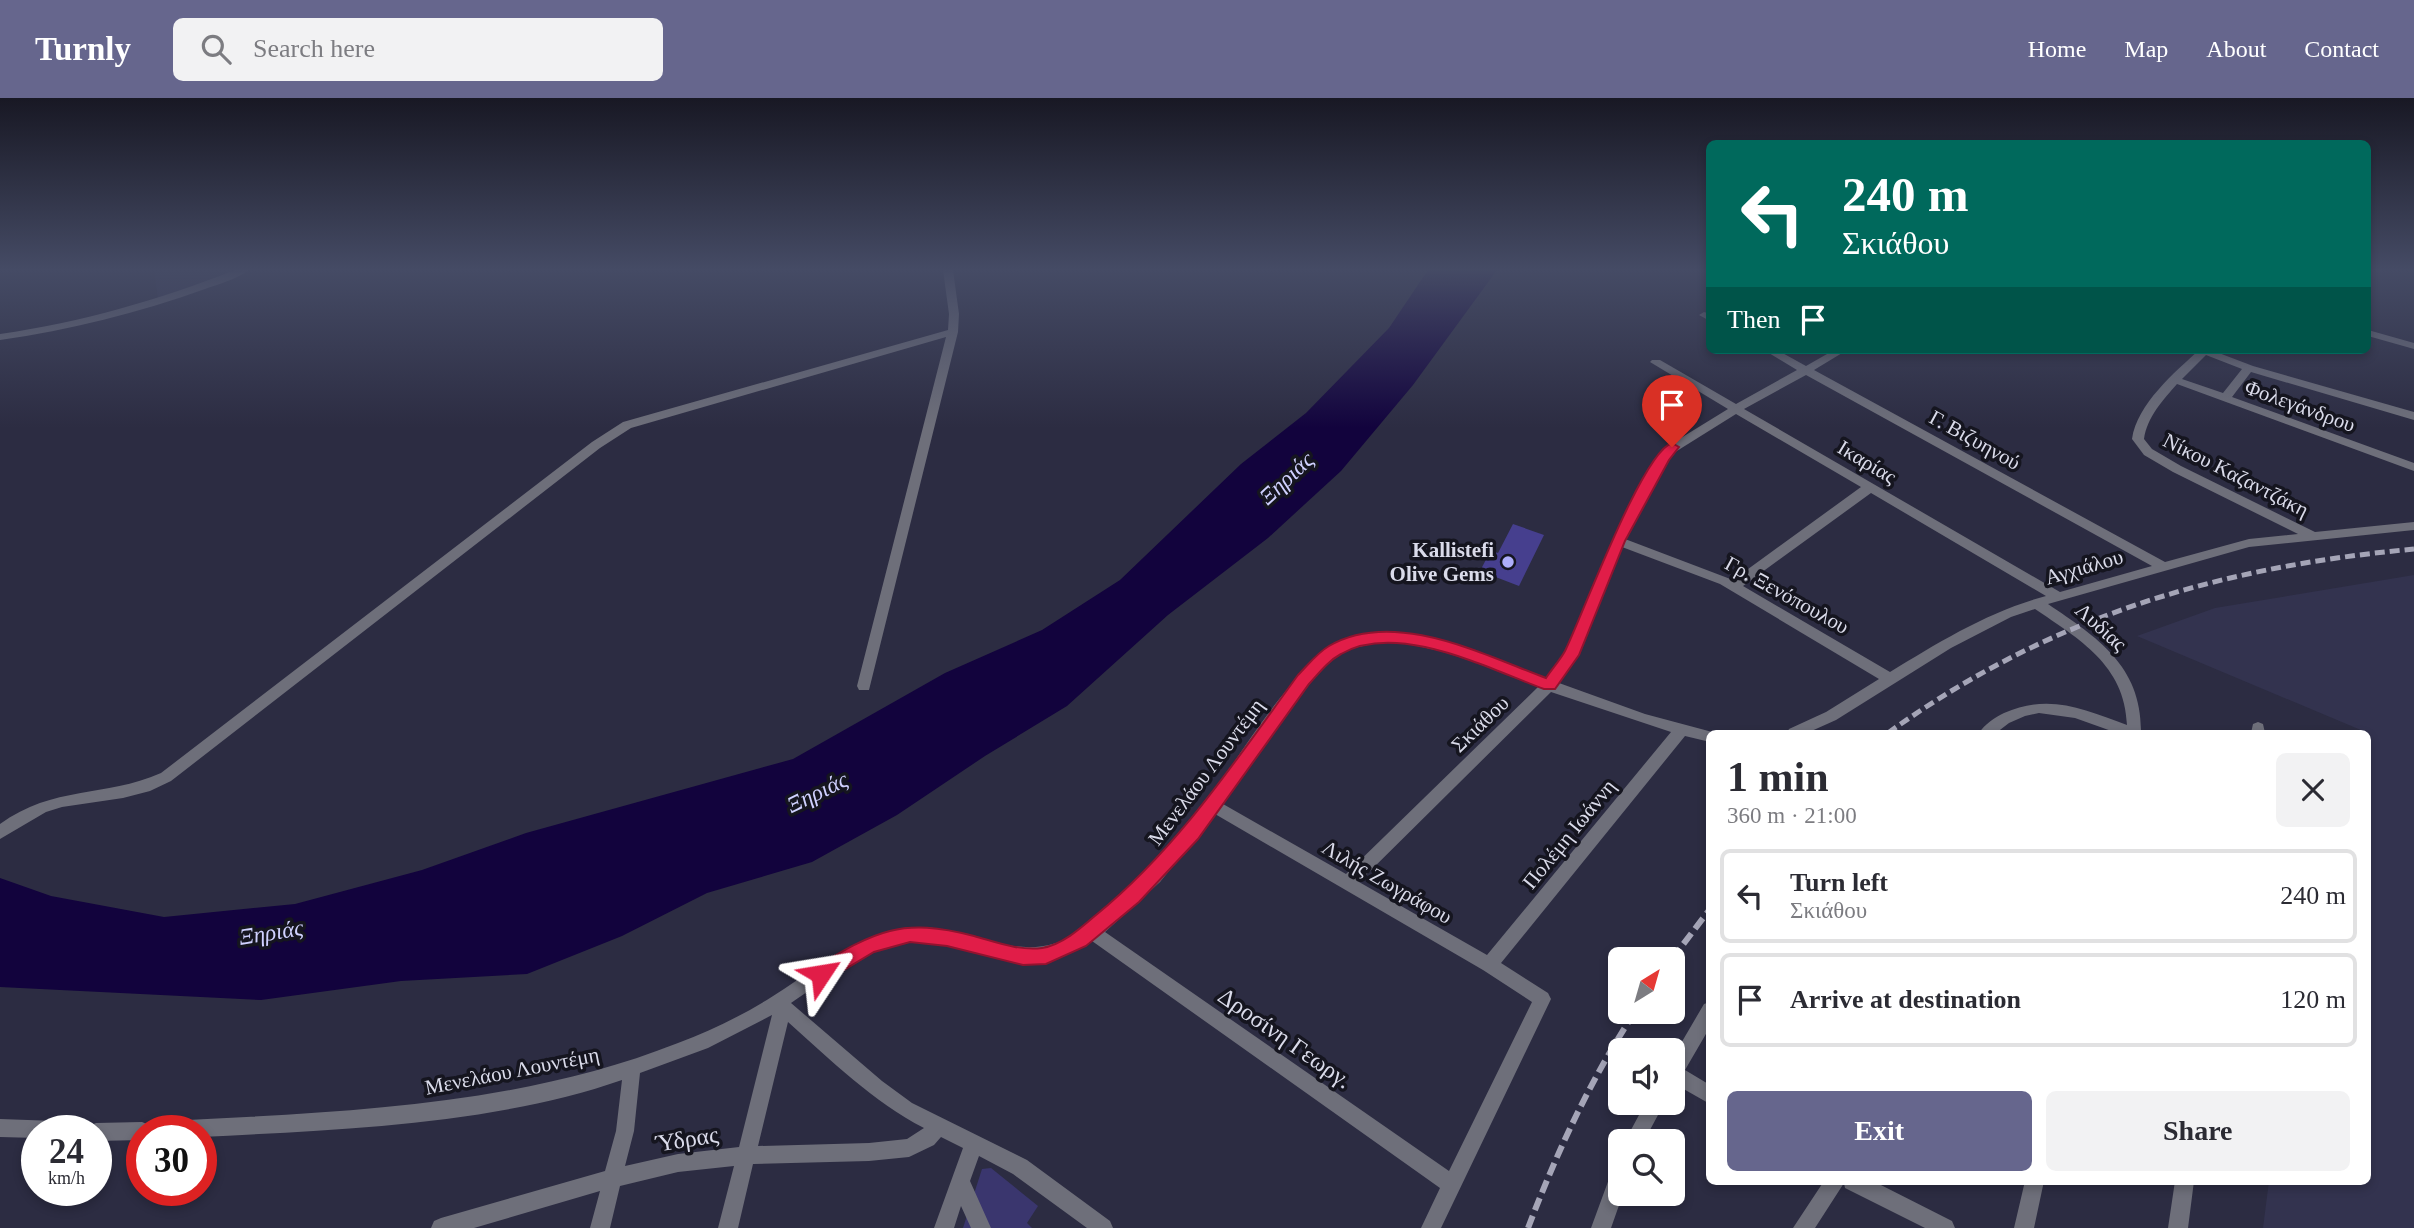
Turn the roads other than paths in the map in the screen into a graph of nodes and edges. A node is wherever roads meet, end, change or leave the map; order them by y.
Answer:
1 (82, 323) edge
2 (954, 323) edge
3 (953, 332) junction
4 (2371, 334) edge
5 (0, 337) edge
6 (2414, 346) edge
7 (1776, 354) edge
8 (1834, 354) edge
9 (2202, 354) edge
10 (2213, 354) edge
11 (1656, 362) dead end
12 (2249, 368) junction
13 (1804, 369) junction
14 (2173, 379) junction
15 (2224, 399) junction
16 (1737, 408) junction
17 (2414, 416) edge
18 (2414, 467) edge
19 (1870, 487) junction
20 (2414, 526) edge
21 (2311, 535) junction
22 (1618, 541) junction
23 (2162, 566) junction
24 (1734, 586) junction
25 (2057, 596) junction
26 (2036, 603) junction
27 (1891, 680) junction
28 (1550, 685) junction
29 (864, 686) dead end
30 (1681, 730) junction
31 (1802, 730) edge
32 (1990, 730) edge
33 (2124, 730) edge
34 (2133, 730) edge
35 (1706, 735) edge
36 (1212, 805) junction
37 (0, 833) edge
38 (1347, 883) junction
39 (1092, 932) junction
40 (1489, 965) junction
41 (783, 1004) junction
42 (1706, 1017) edge
43 (1685, 1053) edge
44 (632, 1068) junction
45 (1685, 1080) edge
46 (1706, 1093) edge
47 (939, 1125) junction
48 (217, 1127) edge
49 (0, 1128) edge
50 (21, 1129) edge
51 (974, 1142) junction
52 (748, 1155) junction
53 (613, 1178) junction
54 (960, 1180) junction
55 (1451, 1184) junction
56 (1832, 1185) edge
57 (1860, 1185) edge
58 (2034, 1185) edge
59 (2184, 1185) edge
60 (1609, 1206) edge
61 (442, 1228) edge
62 (600, 1228) edge
63 (728, 1228) edge
64 (944, 1228) edge
65 (981, 1228) edge
66 (1103, 1228) edge
67 (1431, 1228) edge
68 (1601, 1228) edge
69 (1803, 1228) edge
70 (1945, 1228) edge
71 (2024, 1228) edge
72 (2178, 1228) edge

1 - 5 street
2 - 3 street
3 - 29 street
3 - 37 street
4 - 6 street
7 - 13 street, Γ. Βιζυηνού
8 - 13 street, Σκιάθου
9 - 14 street, Νίκου Καζαντζάκη
10 - 12 street
11 - 16 street, Ικαρίας
12 - 15 street
12 - 17 street
13 - 16 street, Σκιάθου
13 - 23 street, Γ. Βιζυηνού
14 - 15 street, Φολεγάνδρου
14 - 21 street, Νίκου Καζαντζάκη
15 - 18 street, Φολεγάνδρου
16 - 19 street, Ικαρίας
16 - 22 street, Σκιάθου
19 - 24 street
19 - 25 street, Ικαρίας
20 - 21 street, Αγχιάλου
21 - 23 street, Αγχιάλου
22 - 24 street, Γρ. Ξενόπουλου
22 - 28 street, Σκιάθου
23 - 25 street, Αγχιάλου
24 - 27 street, Γρ. Ξενόπουλου
25 - 26 street, Αγχιάλου
26 - 27 street, Αγχιάλου
26 - 34 street, Λυδίας
27 - 31 street, Αγχιάλου
28 - 30 street, Μενελάου Λουντέμη
28 - 36 street, Μενελάου Λουντέμη
28 - 38 street, Σκιάθου
30 - 35 street
30 - 40 street, Πολέμη Ιωάννη
32 - 33 street
36 - 38 street, Λιλής Ζωγράφου
36 - 39 street, Μενελάου Λουντέμη
38 - 40 street, Λιλής Ζωγράφου
39 - 41 street, Μενελάου Λουντέμη
39 - 55 street, Δροσίνη Γεωργ.
40 - 55 street, Λιλής Ζωγράφου
41 - 44 street, Μενελάου Λουντέμη
41 - 47 street
41 - 52 street
42 - 43 street
44 - 48 street, Μενελάου Λουντέμη
44 - 53 street
45 - 46 street
47 - 51 street
47 - 52 street, Ύδρας
49 - 50 street
51 - 54 street
51 - 66 street
52 - 53 street, Ύδρας
52 - 63 street
53 - 61 street, Ύδρας
53 - 62 street
54 - 64 street
54 - 65 street
55 - 67 street
56 - 69 street
57 - 70 street
58 - 71 street
59 - 72 street
60 - 68 street

